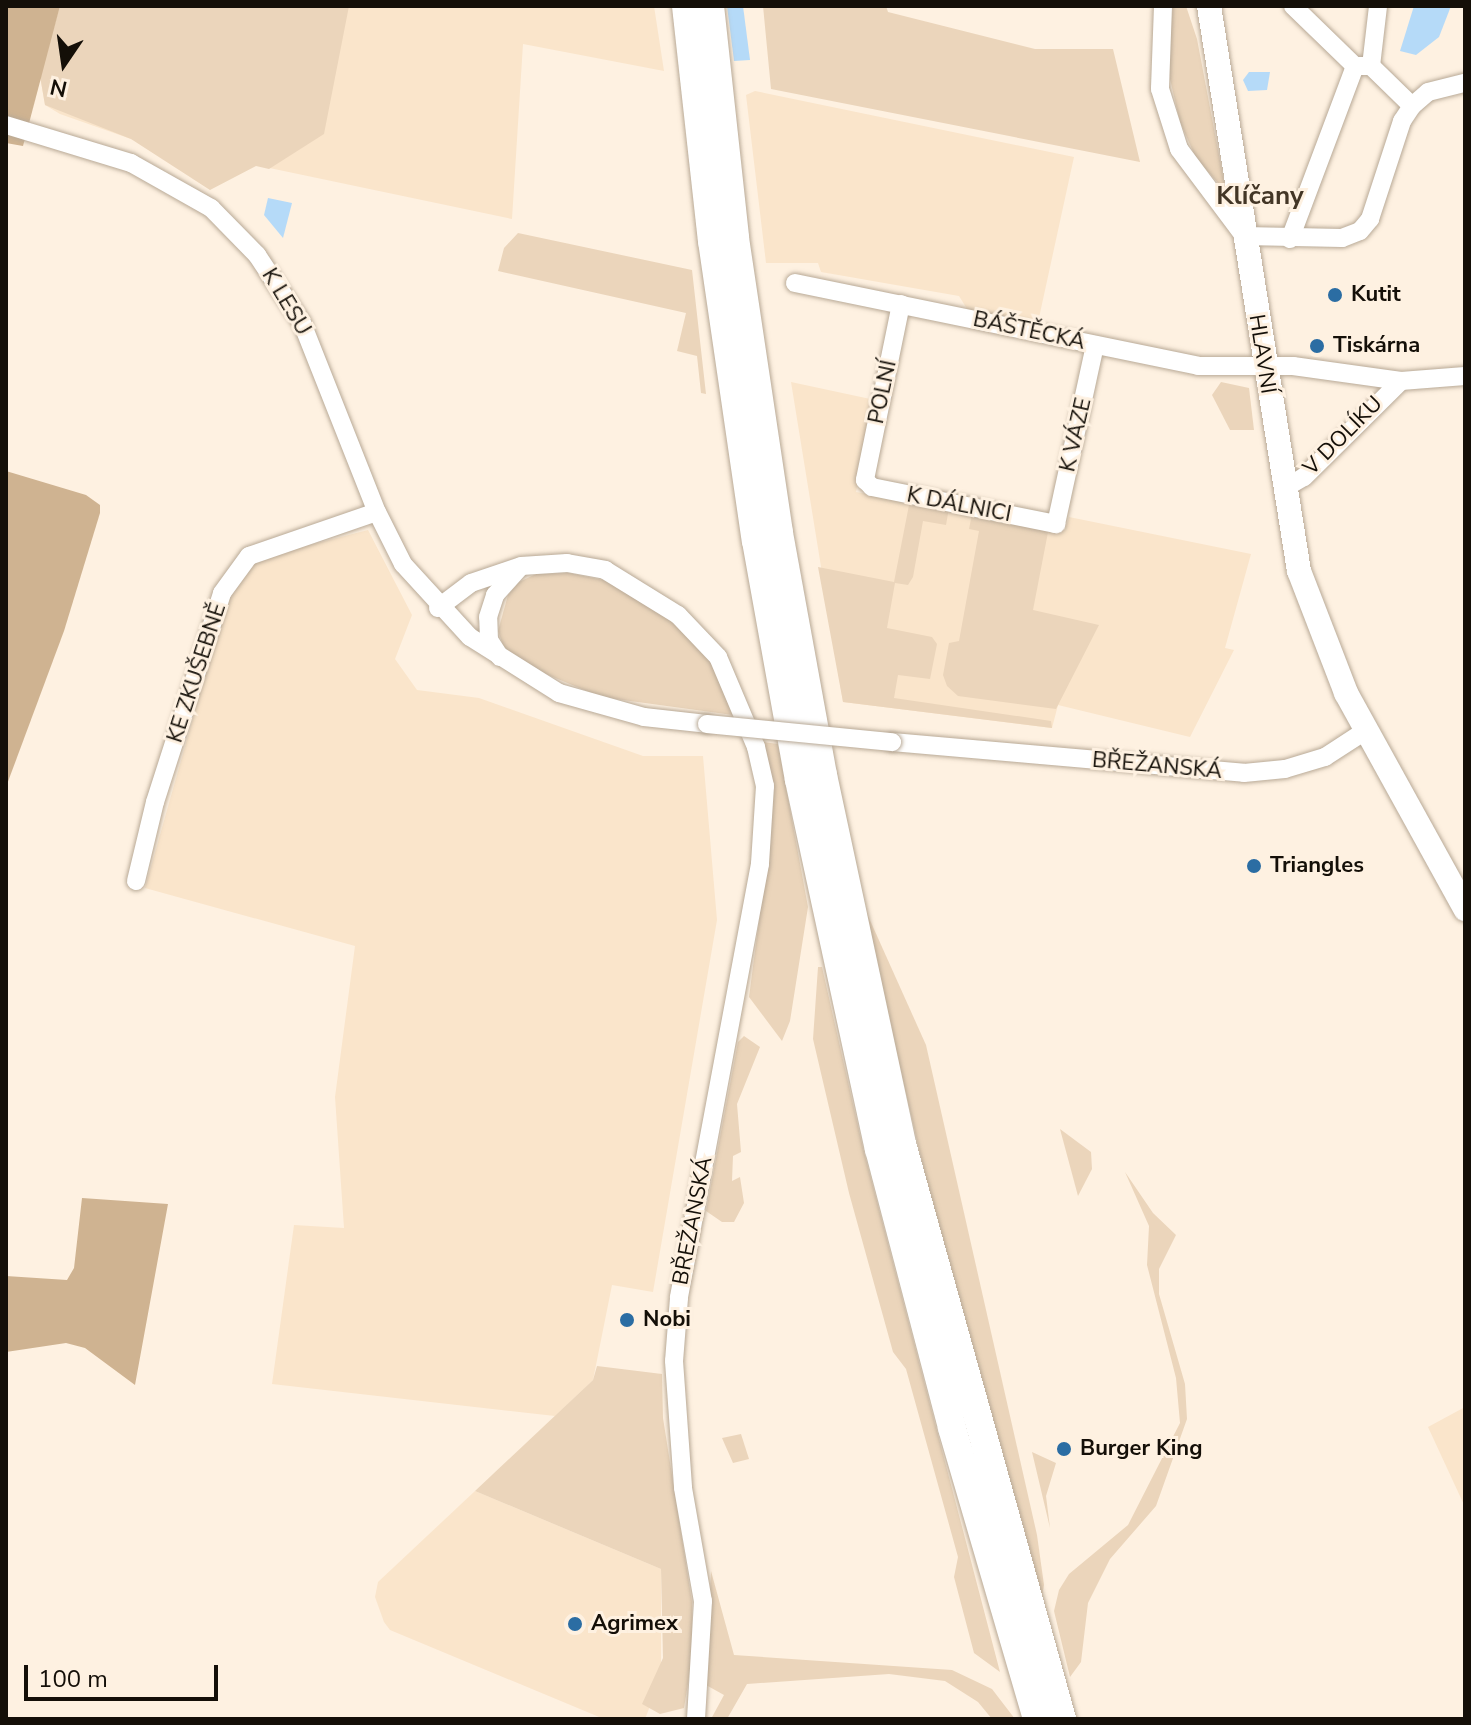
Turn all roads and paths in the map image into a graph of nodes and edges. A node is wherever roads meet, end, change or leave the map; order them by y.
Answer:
1 (686, 6) edge
2 (710, 6) edge
3 (1163, 6) edge
4 (1209, 6) edge
5 (1293, 6) edge
6 (1378, 6) edge
7 (1363, 66) junction
8 (1465, 83) edge
9 (1412, 106) junction
10 (6, 125) edge
11 (1244, 236) junction
12 (1290, 239) junction
13 (795, 283) dead end
14 (901, 304) junction
15 (1095, 345) junction
16 (1264, 367) junction
17 (1465, 376) edge
18 (1401, 381) junction
19 (865, 480) joint
20 (1283, 489) junction
21 (377, 512) junction
22 (1056, 524) joint
23 (521, 566) junction
24 (438, 608) junction
25 (501, 660) junction
26 (1365, 731) junction
27 (136, 881) dead end
28 (1465, 909) edge
29 (696, 1719) edge
30 (1037, 1719) edge
31 (1062, 1719) edge

1 - 30 highway
2 - 31 highway
3 - 11 street
4 - 11 main road, HLAVNÍ
5 - 7 street
6 - 7 street
7 - 9 street
7 - 12 street
8 - 9 street
9 - 12 street
10 - 21 street, K LESU
11 - 12 street
11 - 16 main road, HLAVNÍ
13 - 14 street, BÁŠTĚCKÁ
14 - 15 street, BÁŠTĚCKÁ
14 - 19 street, POLNÍ
15 - 16 street, BÁŠTĚCKÁ
15 - 22 street, K VÁZE
16 - 18 street, BÁŠTĚCKÁ
16 - 20 main road, HLAVNÍ
17 - 18 street, BÁŠTĚCKÁ
18 - 20 street, V DOLÍKU
19 - 22 street, K DÁLNICI
20 - 26 main road, HLAVNÍ
21 - 24 street, K LESU
21 - 27 street, KE ZKUŠEBNĚ
23 - 24 street, BŘEŽANSKÁ
23 - 25 street
23 - 29 street, BŘEŽANSKÁ
24 - 25 street, BŘEŽANSKÁ
25 - 26 street, BŘEŽANSKÁ, bridge
26 - 28 main road, HLAVNÍ

